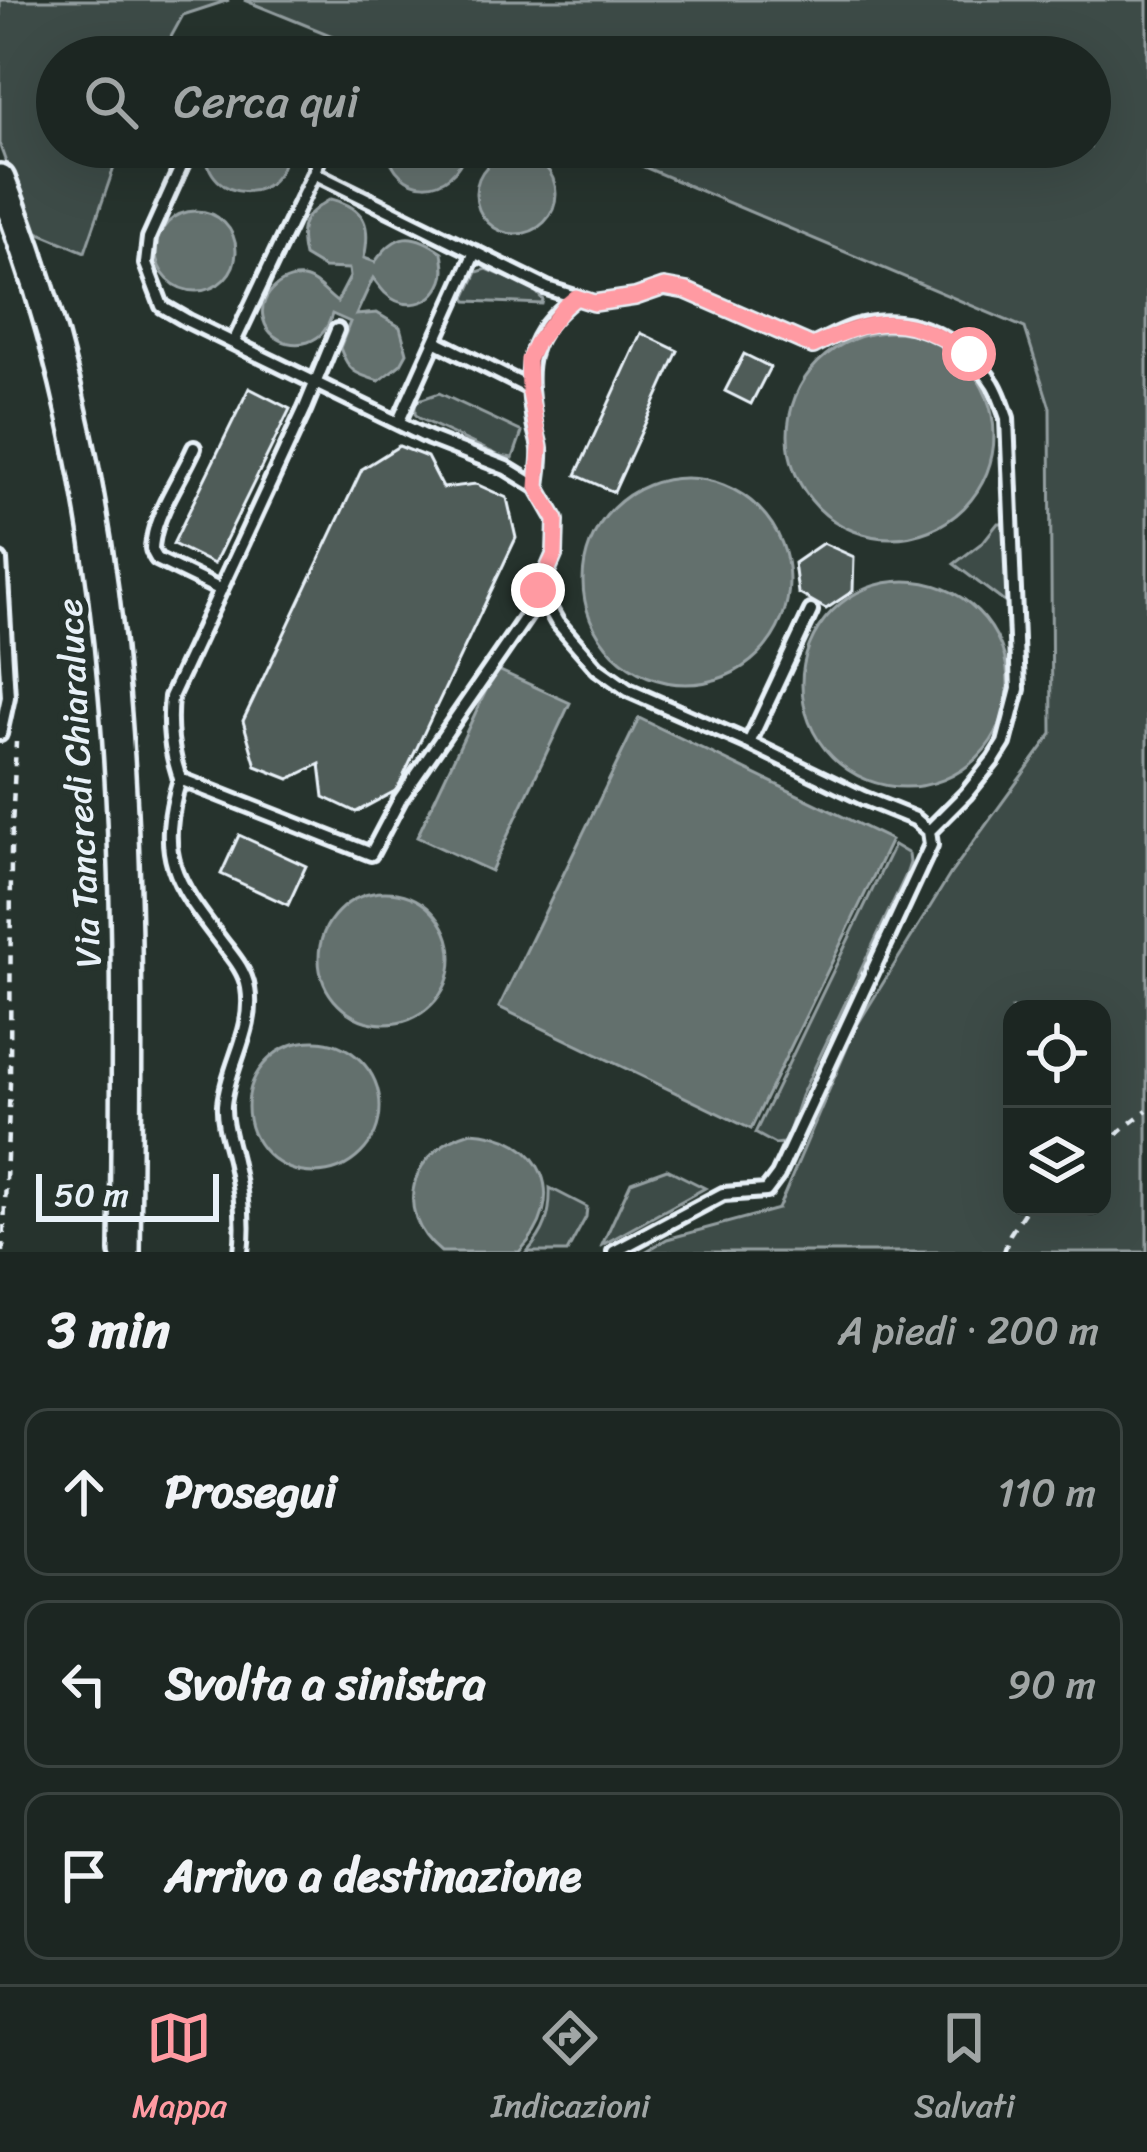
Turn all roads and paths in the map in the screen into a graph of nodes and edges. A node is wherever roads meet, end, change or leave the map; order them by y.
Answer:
1 (181, 168) edge
2 (316, 168) edge
3 (314, 173) junction
4 (3, 197) edge
5 (475, 252) junction
6 (576, 297) junction
7 (337, 330) dead end
8 (435, 341) junction
9 (233, 342) junction
10 (316, 382) junction
11 (529, 388) junction
12 (398, 423) junction
13 (194, 448) dead end
14 (537, 487) junction
15 (0, 560) edge
16 (220, 590) junction
17 (538, 590) junction
18 (811, 611) dead end
19 (0, 734) edge
20 (16, 740) dead end
21 (749, 743) junction
22 (180, 779) junction
23 (929, 831) junction
24 (1147, 1110) edge
25 (1111, 1138) edge
26 (1022, 1216) edge
27 (3, 1252) edge
28 (125, 1252) edge
29 (241, 1252) edge
30 (614, 1252) edge
31 (1004, 1252) edge

1 - 9 lane
2 - 3 lane
3 - 5 lane
3 - 9 lane
4 - 28 street, Via Tancredi Chiaraluce
5 - 6 lane
5 - 8 lane
6 - 11 lane
6 - 23 lane
7 - 10 lane
8 - 11 lane
8 - 12 lane
9 - 10 lane
10 - 12 lane
10 - 16 lane
11 - 14 lane
12 - 14 lane
13 - 16 lane
14 - 17 lane
15 - 19 lane
16 - 22 lane
17 - 21 lane
17 - 22 lane
18 - 21 lane
20 - 27 path
21 - 23 lane
22 - 29 lane
23 - 30 lane
24 - 25 path
26 - 31 path

